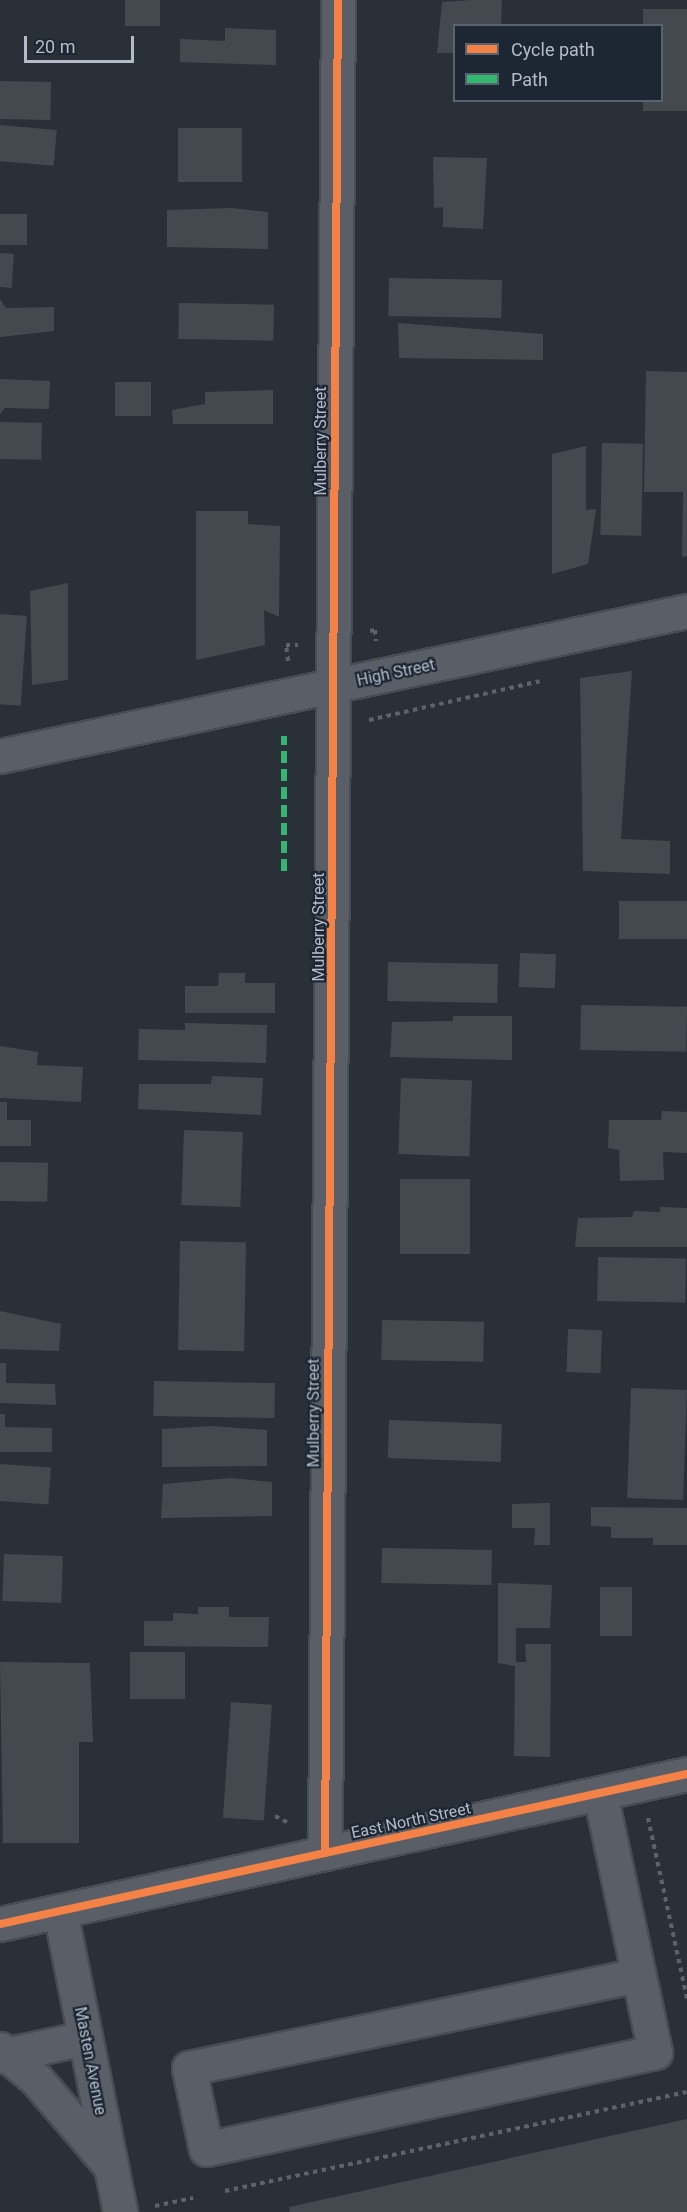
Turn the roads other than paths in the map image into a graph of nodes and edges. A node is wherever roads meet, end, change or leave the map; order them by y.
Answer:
1 (338, 0) edge
2 (687, 611) edge
3 (334, 686) junction
4 (0, 756) edge
5 (687, 1774) edge
6 (600, 1793) junction
7 (324, 1853) junction
8 (60, 1911) junction
9 (0, 1924) edge
10 (638, 1976) junction
11 (85, 2038) junction
12 (2, 2053) edge
13 (111, 2166) junction
14 (133, 2210) edge

1 - 3 street, Mulberry Street
2 - 3 street, High Street
3 - 4 street, High Street
3 - 7 street, Mulberry Street
5 - 6 street, East North Street
6 - 7 street, East North Street
6 - 10 street
7 - 8 street, East North Street
8 - 9 street, East North Street
8 - 11 street, Masten Avenue
10 - 10 street
11 - 12 street
11 - 13 street, Masten Avenue
12 - 13 street
13 - 14 street, Masten Avenue

